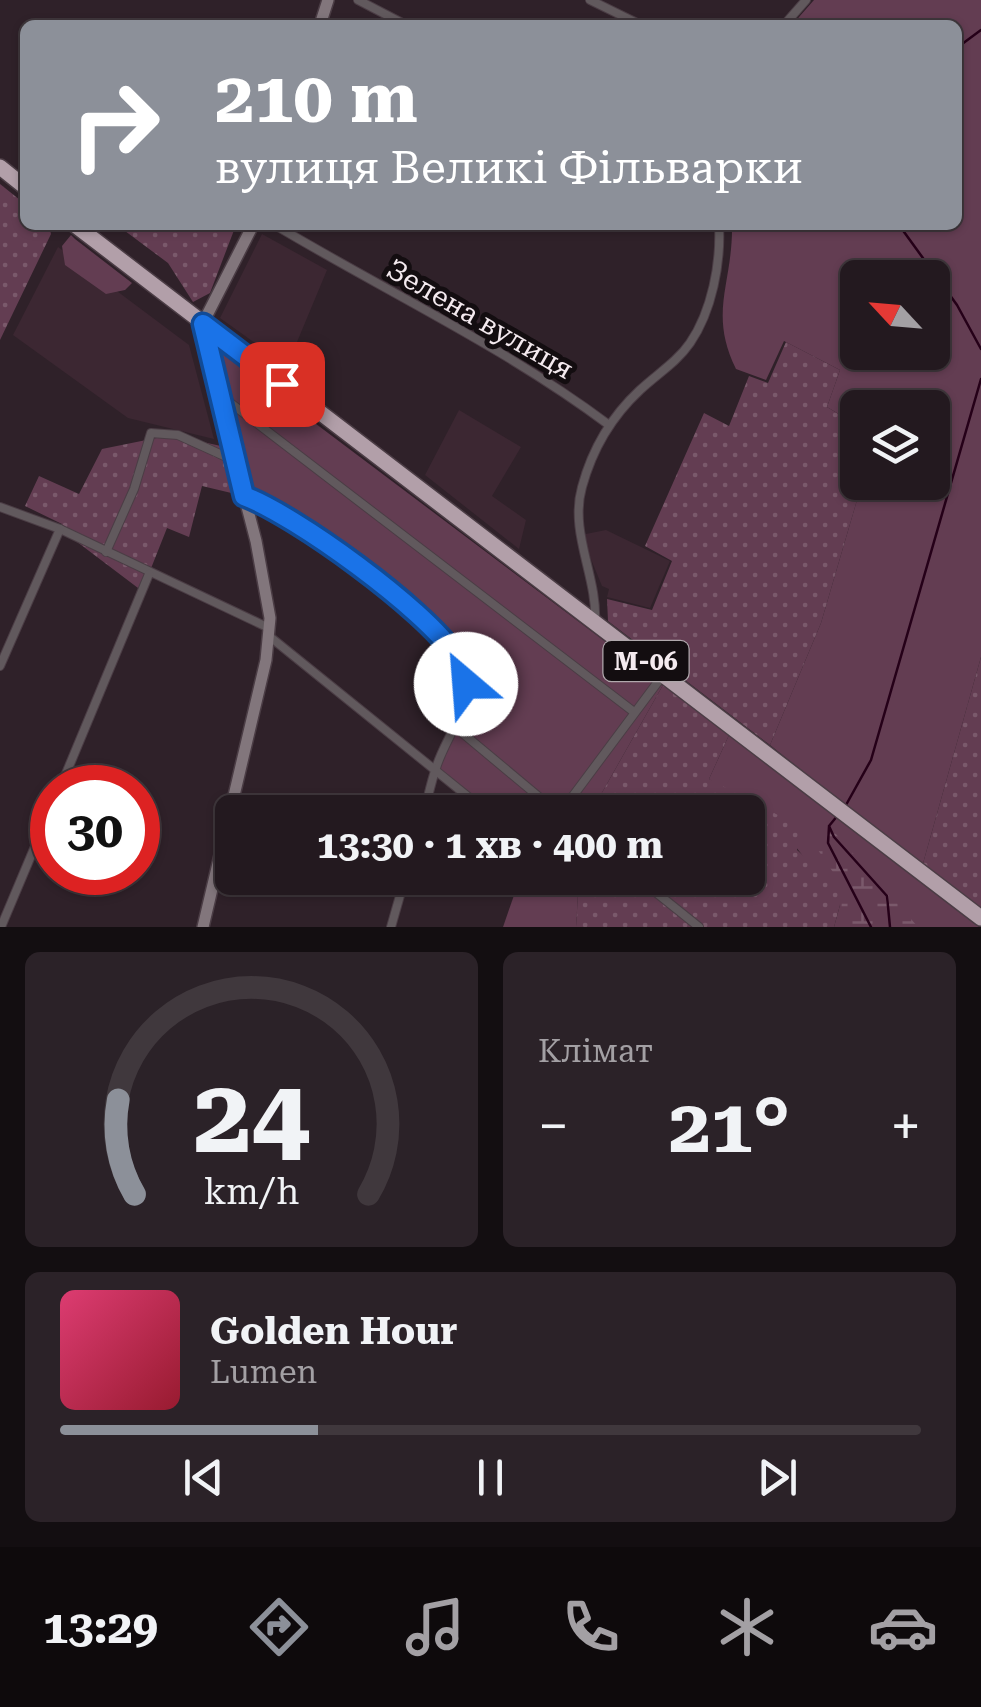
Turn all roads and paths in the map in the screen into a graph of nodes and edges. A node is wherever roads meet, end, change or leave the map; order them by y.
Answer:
1 (358, 0) edge
2 (590, 0) edge
3 (610, 0) edge
4 (806, 0) edge
5 (606, 11) junction
6 (396, 20) edge
7 (628, 20) edge
8 (788, 20) edge
9 (0, 167) edge
10 (20, 182) edge
11 (81, 230) edge
12 (250, 230) edge
13 (284, 230) edge
14 (719, 230) edge
15 (203, 324) junction
16 (216, 392) junction
17 (609, 425) junction
18 (233, 460) junction
19 (244, 496) junction
20 (0, 507) edge
21 (60, 529) junction
22 (106, 552) junction
23 (149, 574) junction
24 (596, 623) junction
25 (269, 632) junction
26 (0, 666) edge
27 (664, 673) junction
28 (634, 712) junction
29 (454, 726) junction
30 (70, 765) edge
31 (435, 769) junction
32 (428, 795) edge
33 (466, 795) edge
34 (538, 795) edge
35 (572, 795) edge
36 (30, 858) edge
37 (400, 895) edge
38 (660, 895) edge
39 (981, 918) edge
40 (1, 927) edge
41 (202, 927) edge
42 (391, 927) edge
43 (700, 927) edge

1 - 6 street
2 - 5 street
3 - 5 street
4 - 8 street
5 - 7 street
9 - 10 highway
11 - 15 highway, М-06
12 - 15 street
13 - 17 street, Зелена вулиця
14 - 17 street
15 - 16 street
15 - 24 highway, М-06
16 - 18 street
16 - 28 street
17 - 24 street
18 - 19 street
18 - 22 street
19 - 25 street
19 - 29 street
20 - 21 street
21 - 22 street
21 - 26 street
22 - 23 street
23 - 25 street
23 - 30 street
24 - 27 highway, М-06
25 - 31 street
25 - 41 street
27 - 28 street
27 - 39 highway, М-06
28 - 35 street
29 - 31 street
29 - 34 street
31 - 32 street
31 - 33 street
36 - 40 street
37 - 42 street
38 - 43 street

